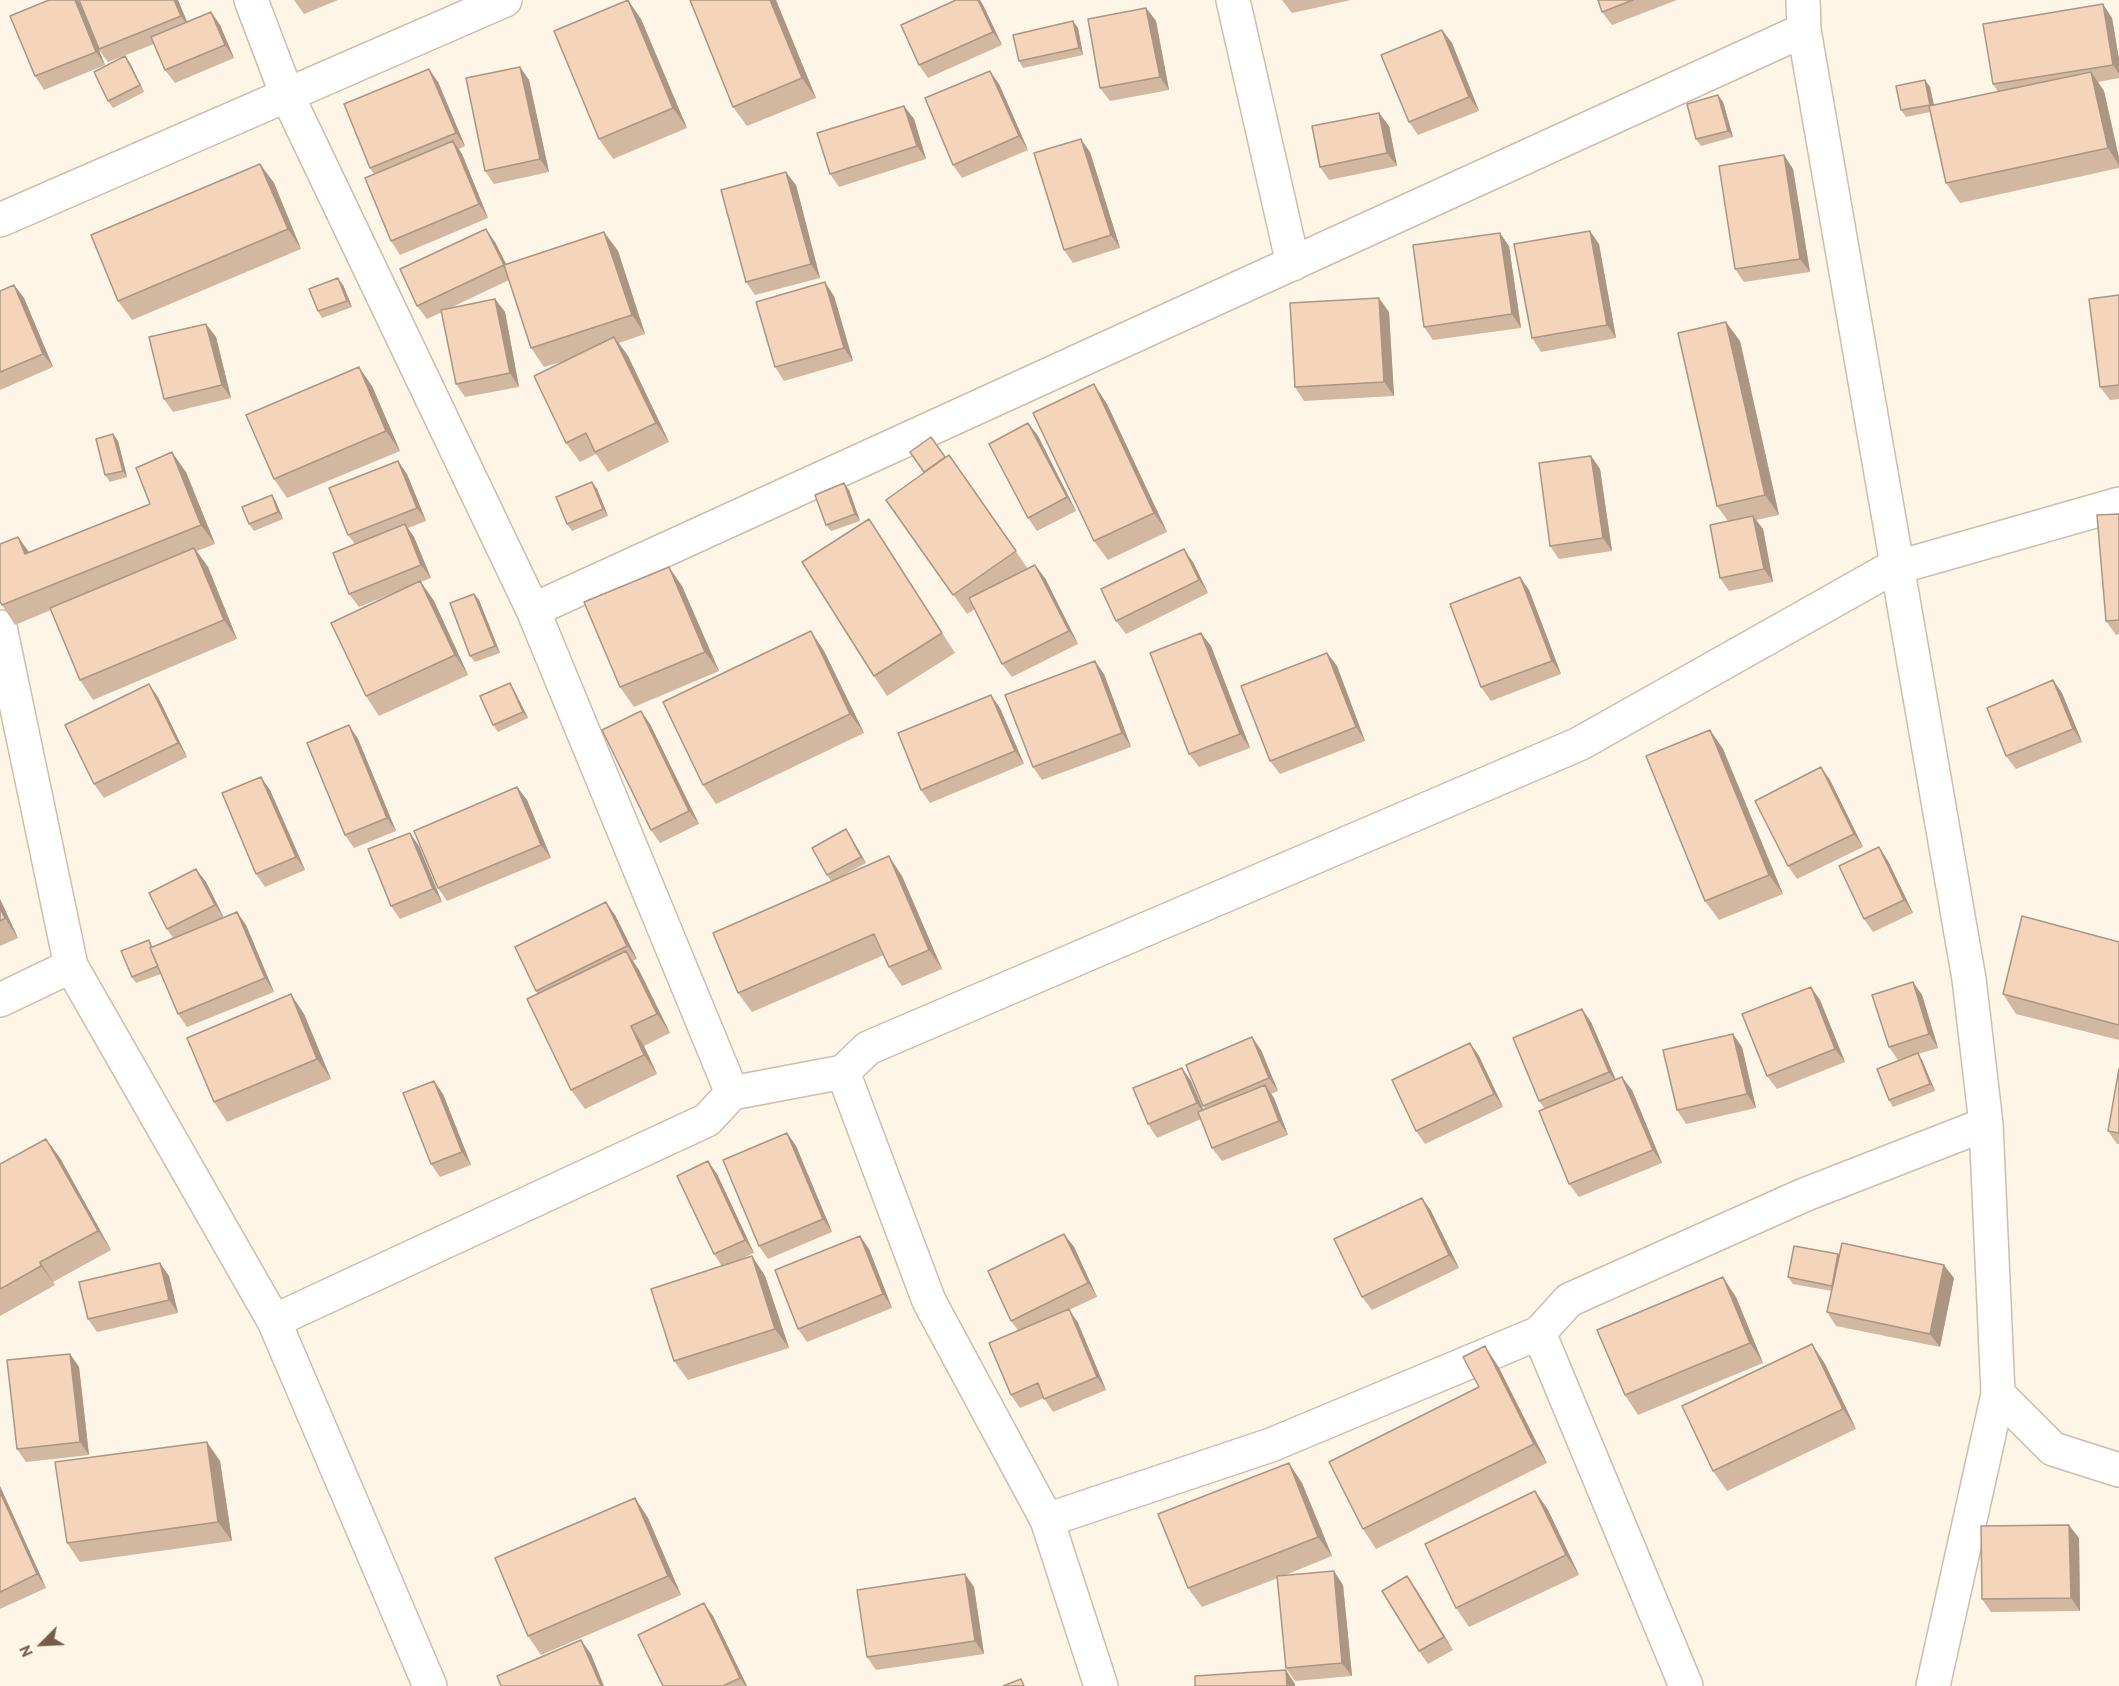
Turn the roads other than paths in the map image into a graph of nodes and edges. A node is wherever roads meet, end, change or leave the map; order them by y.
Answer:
1 (251, 0) edge
2 (505, 0) edge
3 (1233, 0) edge
4 (1803, 15) edge
5 (287, 95) junction
6 (0, 220) edge
7 (1293, 264) junction
8 (2119, 504) edge
9 (1898, 567) junction
10 (532, 610) junction
11 (0, 627) edge
12 (71, 966) junction
13 (0, 1000) edge
14 (843, 1071) junction
15 (732, 1093) junction
16 (1986, 1125) junction
17 (274, 1321) junction
18 (1539, 1333) junction
19 (1998, 1394) junction
20 (2119, 1470) edge
21 (1047, 1520) junction
22 (430, 1686) edge
23 (1101, 1686) edge
24 (1686, 1686) edge
25 (1933, 1686) edge

1 - 5 street
2 - 5 street
3 - 7 street
4 - 7 street
4 - 9 street
5 - 6 street
5 - 10 street
7 - 10 street
8 - 9 street
9 - 14 street
9 - 16 street
10 - 15 street
11 - 12 street
12 - 13 street
12 - 17 street
14 - 15 street
14 - 21 street
15 - 17 street
16 - 18 street
16 - 19 street
17 - 22 street
18 - 21 street
18 - 24 street
19 - 20 street
19 - 25 street
21 - 23 street

